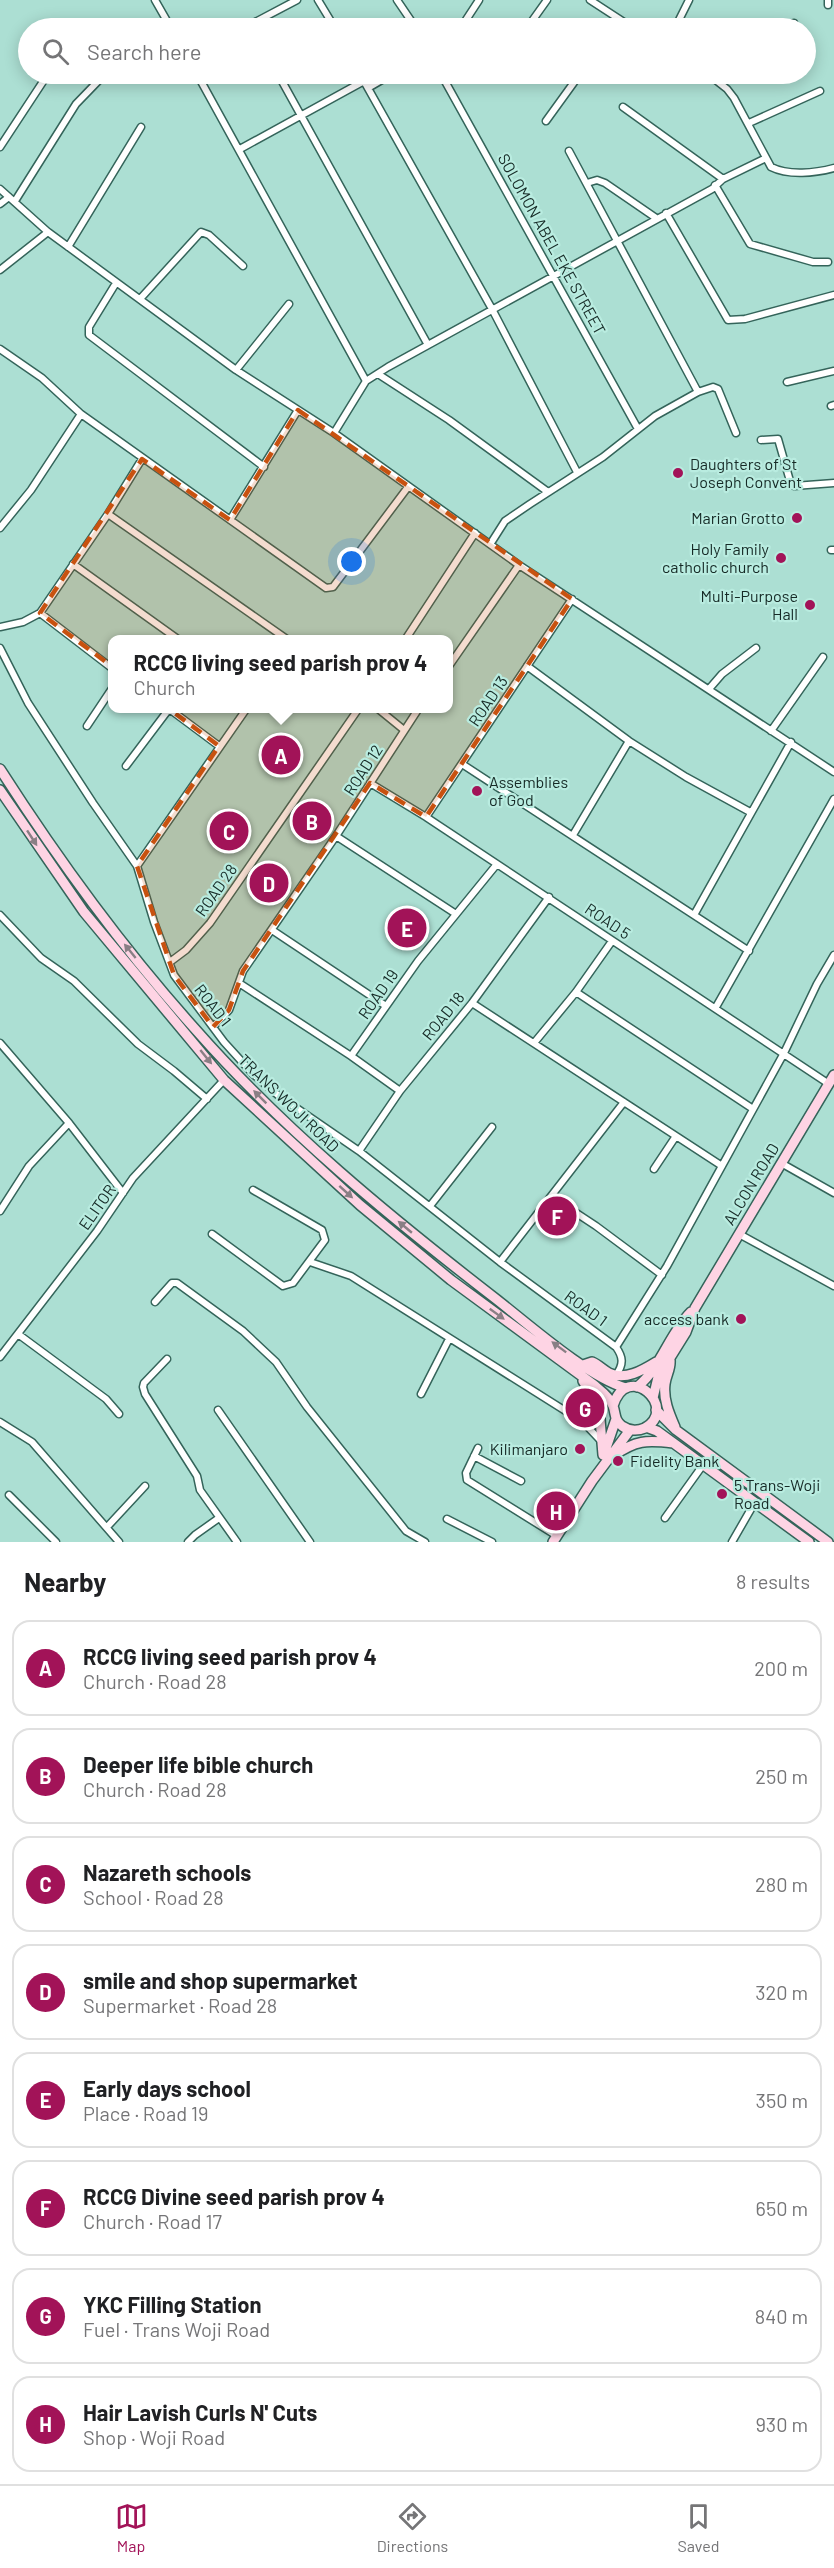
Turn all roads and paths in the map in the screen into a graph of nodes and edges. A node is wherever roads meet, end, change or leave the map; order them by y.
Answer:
1 (155, 0) edge
2 (297, 0) edge
3 (318, 0) edge
4 (397, 0) edge
5 (479, 0) edge
6 (547, 0) edge
7 (590, 0) edge
8 (689, 0) edge
9 (165, 18) edge
10 (263, 18) edge
11 (328, 18) edge
12 (409, 18) edge
13 (467, 18) edge
14 (534, 18) edge
15 (616, 18) edge
16 (680, 18) edge
17 (41, 84) edge
18 (95, 84) edge
19 (203, 84) edge
20 (284, 84) edge
21 (359, 84) edge
22 (366, 84) edge
23 (375, 84) edge
24 (447, 84) edge
25 (573, 84) edge
26 (722, 84) edge
27 (368, 88) junction
28 (820, 91) dead end
29 (623, 107) dead end
30 (302, 116) junction
31 (546, 121) dead end
32 (749, 123) junction
33 (141, 127) dead end
34 (0, 147) edge
35 (240, 149) junction
36 (569, 151) dead end
37 (766, 158) junction
38 (834, 168) edge
39 (723, 179) junction
40 (586, 183) junction
41 (715, 185) junction
42 (0, 189) edge
43 (12, 199) junction
44 (0, 204) edge
45 (666, 213) junction
46 (656, 218) junction
47 (48, 232) junction
48 (616, 240) junction
49 (68, 247) junction
50 (828, 262) dead end
51 (243, 266) dead end
52 (0, 270) edge
53 (554, 276) junction
54 (116, 283) junction
55 (834, 295) edge
56 (140, 299) junction
57 (289, 304) dead end
58 (492, 309) junction
59 (429, 345) junction
60 (0, 349) edge
61 (236, 370) junction
62 (834, 370) edge
63 (378, 374) junction
64 (366, 381) junction
65 (787, 382) dead end
66 (698, 392) junction
67 (298, 410) junction
68 (81, 414) junction
69 (638, 429) junction
70 (736, 433) dead end
71 (334, 434) junction
72 (761, 440) dead end
73 (142, 459) junction
74 (264, 466) junction
75 (577, 472) junction
76 (834, 483) edge
77 (408, 487) junction
78 (548, 492) junction
79 (108, 514) junction
80 (230, 520) junction
81 (0, 528) edge
82 (475, 533) junction
83 (491, 543) junction
84 (73, 564) junction
85 (519, 565) junction
86 (572, 599) junction
87 (40, 613) junction
88 (0, 627) edge
89 (173, 635) edge
90 (282, 635) edge
91 (408, 635) edge
92 (0, 648) edge
93 (756, 648) dead end
94 (823, 657) dead end
95 (453, 660) edge
96 (108, 665) edge
97 (527, 666) junction
98 (709, 689) junction
99 (108, 694) edge
100 (166, 713) edge
101 (174, 713) edge
102 (243, 713) edge
103 (356, 713) edge
104 (383, 713) edge
105 (416, 713) edge
106 (87, 726) dead end
107 (404, 730) junction
108 (771, 731) junction
109 (629, 741) junction
110 (790, 742) junction
111 (219, 746) junction
112 (462, 764) junction
113 (126, 766) dead end
114 (0, 770) edge
115 (834, 772) edge
116 (370, 783) junction
117 (0, 790) edge
118 (834, 799) edge
119 (750, 812) junction
120 (426, 817) junction
121 (573, 835) junction
122 (336, 836) junction
123 (497, 864) junction
124 (137, 866) junction
125 (549, 897) junction
126 (456, 914) junction
127 (0, 915) edge
128 (694, 915) junction
129 (272, 930) junction
130 (612, 941) junction
131 (749, 951) junction
132 (834, 956) edge
133 (170, 962) junction
134 (239, 983) junction
135 (576, 992) junction
136 (472, 1002) junction
137 (386, 1006) junction
138 (716, 1007) junction
139 (213, 1027) junction
140 (0, 1043) edge
141 (534, 1043) junction
142 (784, 1053) junction
143 (351, 1056) junction
144 (831, 1079) edge
145 (224, 1080) junction
146 (400, 1091) junction
147 (207, 1100) junction
148 (624, 1102) junction
149 (753, 1108) junction
150 (69, 1123) junction
151 (492, 1126) dead end
152 (676, 1136) junction
153 (359, 1151) junction
154 (781, 1163) junction
155 (722, 1166) junction
156 (654, 1169) dead end
157 (253, 1190) dead end
158 (123, 1193) junction
159 (834, 1193) edge
160 (552, 1197) junction
161 (430, 1206) junction
162 (0, 1211) edge
163 (212, 1234) dead end
164 (739, 1234) junction
165 (310, 1262) junction
166 (500, 1262) junction
167 (662, 1275) junction
168 (834, 1286) edge
169 (155, 1302) dead end
170 (695, 1308) junction
171 (18, 1334) junction
172 (449, 1339) junction
173 (0, 1344) edge
174 (616, 1347) junction
175 (6, 1349) junction
176 (0, 1357) edge
177 (167, 1359) dead end
178 (670, 1359) junction
179 (658, 1361) junction
180 (581, 1369) junction
181 (616, 1375) junction
182 (637, 1387) junction
183 (626, 1388) junction
184 (421, 1394) dead end
185 (653, 1398) junction
186 (613, 1406) junction
187 (218, 1410) dead end
188 (656, 1410) junction
189 (118, 1414) dead end
190 (616, 1419) junction
191 (0, 1422) edge
192 (646, 1427) junction
193 (630, 1430) junction
194 (678, 1432) junction
195 (602, 1443) junction
196 (674, 1443) junction
197 (478, 1448) dead end
198 (474, 1456) junction
199 (605, 1458) junction
200 (703, 1465) junction
201 (521, 1481) dead end
202 (145, 1486) dead end
203 (9, 1495) dead end
204 (754, 1502) junction
205 (219, 1518) junction
206 (665, 1518) dead end
207 (447, 1519) dead end
208 (107, 1527) junction
209 (555, 1539) edge
210 (56, 1542) edge
211 (119, 1542) edge
212 (188, 1542) edge
213 (237, 1542) edge
214 (310, 1542) edge
215 (425, 1542) edge
216 (492, 1542) edge
217 (732, 1542) edge
218 (809, 1542) edge
219 (828, 1542) edge

1 - 9 street
2 - 10 street
3 - 11 street
4 - 12 street
5 - 13 street
6 - 14 street
7 - 15 street
8 - 16 street
17 - 34 street
18 - 43 street
19 - 35 street
20 - 30 street
21 - 30 street
22 - 27 street
23 - 27 street
24 - 53 street, SOLOMON ABEL EKE STREET
25 - 31 street
26 - 32 street
27 - 58 street
28 - 32 street
29 - 39 street
30 - 35 street
30 - 59 street
32 - 37 street
33 - 49 street
35 - 64 street
36 - 40 street
37 - 38 street
37 - 39 street
39 - 41 street
40 - 46 street
40 - 48 street
41 - 45 street
41 - 50 street
42 - 43 street
43 - 44 street
43 - 47 street
45 - 46 street
45 - 55 street
46 - 48 street
47 - 49 street
47 - 52 street
48 - 53 street
48 - 66 street
49 - 54 street
51 - 56 street
53 - 58 street
53 - 69 street, SOLOMON ABEL EKE STREET
54 - 56 street
54 - 74 street
56 - 61 street
57 - 61 street
58 - 59 street
58 - 75 street
59 - 63 street
60 - 68 street
61 - 67 street
62 - 65 street
63 - 64 street
63 - 78 street
64 - 71 street
66 - 69 street
66 - 70 street
67 - 71 street
67 - 74 street
68 - 73 street
68 - 81 street
69 - 75 street
71 - 77 street
72 - 76 street
73 - 79 street
73 - 80 street
74 - 80 street
75 - 78 street
77 - 80 street
77 - 82 street
78 - 83 street
79 - 84 street
79 - 90 street
82 - 83 street
82 - 91 street
83 - 85 street
84 - 87 street
84 - 89 street
85 - 86 street
85 - 95 street
86 - 97 street, ROAD 13
86 - 98 street
87 - 88 street
87 - 96 street
92 - 124 street, ROAD 1
93 - 98 street
94 - 108 street
97 - 109 street
97 - 112 street, ROAD 13
98 - 108 street
99 - 106 street
100 - 113 street
101 - 111 street
102 - 111 street
103 - 133 street, ROAD 28
104 - 107 street
105 - 107 street, ROAD 12
107 - 116 street, ROAD 12
108 - 110 street
109 - 119 street
109 - 121 street
110 - 115 street
110 - 119 street
111 - 124 street
112 - 120 street, ROAD 13
112 - 121 street
180 -> 114 main road, TRANS WOJI ROAD
116 - 120 street, ROAD 5
116 - 122 street, ROAD 12
117 -> 145 main road, TRANS WOJI ROAD
118 - 131 street
119 - 128 street
120 - 123 street, ROAD 5
121 - 128 street
122 - 126 street
122 - 129 street, ROAD 12
123 - 125 street, ROAD 5
123 - 126 street, ROAD 19
124 - 133 street, ROAD 1
125 - 130 street, ROAD 5
125 - 136 street, ROAD 18
126 - 137 street, ROAD 19
127 - 147 street
128 - 131 street
129 - 134 street, ROAD 12
129 - 137 street
130 - 135 street
130 - 138 street, ROAD 5
131 - 138 street
132 - 142 street
133 - 139 street, ROAD 1
134 - 139 street, ROAD 12
134 - 143 street
135 - 141 street
135 - 149 street
136 - 141 street
136 - 146 street, ROAD 18
137 - 143 street, ROAD 19
138 - 142 street, ROAD 5
139 - 153 street, ROAD 1
140 - 150 street
141 - 148 street
142 - 144 street, ROAD 5
142 - 149 street
143 - 146 street
144 - 154 main road, ALCON ROAD
145 - 147 street, ELITOR
145 -> 180 main road, TRANS WOJI ROAD
146 - 153 street, ROAD 18
147 - 158 street, ELITOR
148 - 152 street
148 - 160 street
149 - 155 street
150 - 158 street
150 - 162 street
151 - 161 street
152 - 155 street
152 - 156 street
153 - 161 street, ROAD 1
154 - 159 street
154 - 164 main road, ALCON ROAD
155 - 167 street
157 - 165 street
158 - 171 street, ELITOR
160 - 166 street
160 - 167 street
161 - 166 street, ROAD 1
163 - 165 street
164 - 168 street
164 - 170 main road, ALCON ROAD
165 - 172 street
166 - 174 street, ROAD 1
167 - 174 street
169 - 215 street
170 - 178 main road
170 - 179 main road
171 - 175 street, ELITOR
171 - 189 street
172 - 184 street
172 - 195 street
173 - 175 street
174 - 181 street, ROAD 1
175 - 176 street, ELITOR
177 - 205 street
178 - 185 main road
178 - 194 main road
179 - 181 main road
179 - 182 main road
180 - 181 main road
180 - 183 main road, TRANS WOJI ROAD
180 - 186 main road, TRANS WOJI ROAD
180 - 195 main road
182 - 183 main road
182 - 185 main road
183 - 186 main road
185 - 188 main road
186 - 190 main road
187 - 214 street
188 - 192 main road
188 - 194 main road
190 - 193 main road
190 - 199 main road
191 - 208 street
192 - 193 main road
192 - 196 main road
193 - 199 main road
194 - 219 main road
195 - 199 main road
196 - 199 main road
196 - 200 main road
197 - 198 street
198 - 201 street
198 - 209 street
199 - 209 main road
200 - 204 main road
200 - 206 street
202 - 208 street
203 - 210 street
204 - 217 street
204 - 218 main road
205 - 212 street
205 - 213 street
207 - 216 street
208 - 211 street

